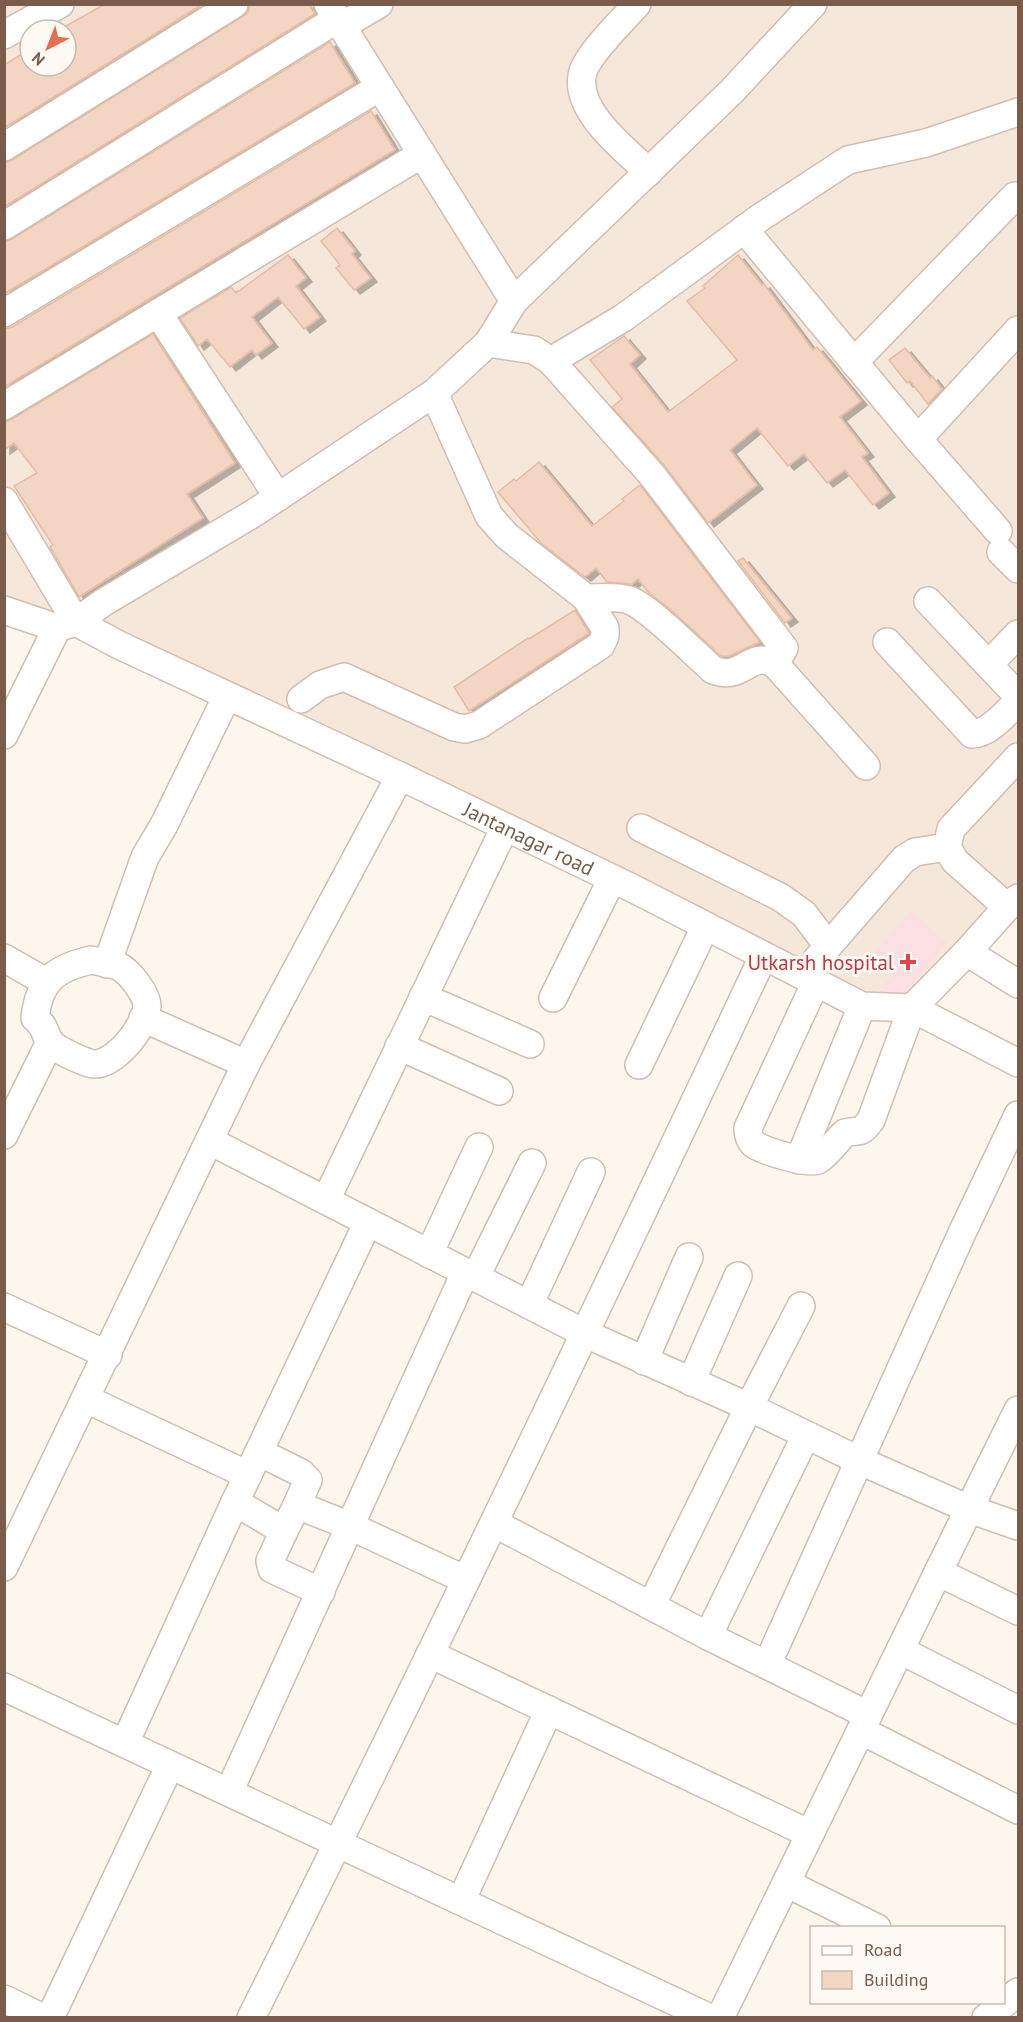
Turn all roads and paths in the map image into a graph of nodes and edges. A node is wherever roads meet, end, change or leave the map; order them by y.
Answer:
1 (60, 4) edge
2 (234, 4) edge
3 (379, 4) edge
4 (636, 4) edge
5 (813, 4) edge
6 (336, 17) edge
7 (4, 35) edge
8 (380, 87) junction
9 (1018, 112) edge
10 (4, 147) edge
11 (422, 154) junction
12 (649, 172) junction
13 (1016, 196) dead end
14 (4, 226) edge
15 (744, 229) junction
16 (514, 301) junction
17 (4, 313) edge
18 (158, 313) junction
19 (1018, 330) edge
20 (488, 343) junction
21 (550, 361) junction
22 (854, 362) junction
23 (434, 393) junction
24 (4, 406) edge
25 (918, 439) junction
26 (278, 497) junction
27 (4, 501) edge
28 (1006, 551) edge
29 (586, 598) junction
30 (928, 601) dead end
31 (4, 610) edge
32 (67, 625) junction
33 (1018, 634) edge
34 (887, 642) dead end
35 (774, 664) junction
36 (989, 664) junction
37 (227, 696) junction
38 (1018, 696) edge
39 (301, 699) dead end
40 (1018, 701) edge
41 (4, 735) edge
42 (1018, 757) edge
43 (866, 766) dead end
44 (400, 776) junction
45 (505, 827) junction
46 (641, 828) dead end
47 (947, 847) junction
48 (612, 879) junction
49 (1013, 902) edge
50 (705, 927) junction
51 (828, 946) junction
52 (967, 952) junction
53 (763, 957) junction
54 (4, 958) edge
55 (107, 964) junction
56 (809, 979) junction
57 (46, 982) junction
58 (1018, 984) edge
59 (423, 997) junction
60 (553, 998) dead end
61 (862, 1006) junction
62 (912, 1008) junction
63 (143, 1018) junction
64 (50, 1042) junction
65 (530, 1044) dead end
66 (399, 1046) junction
67 (1018, 1063) edge
68 (246, 1064) junction
69 (639, 1065) dead end
70 (499, 1091) dead end
71 (1018, 1115) edge
72 (4, 1136) edge
73 (210, 1141) junction
74 (480, 1147) dead end
75 (799, 1160) junction
76 (532, 1163) dead end
77 (591, 1172) dead end
78 (326, 1200) junction
79 (368, 1222) junction
80 (429, 1254) junction
81 (690, 1257) dead end
82 (470, 1275) junction
83 (738, 1275) dead end
84 (529, 1305) junction
85 (801, 1306) dead end
86 (4, 1307) edge
87 (586, 1334) junction
88 (108, 1355) junction
89 (644, 1360) junction
90 (691, 1382) junction
91 (86, 1399) junction
92 (749, 1407) junction
93 (1018, 1410) edge
94 (806, 1435) junction
95 (858, 1460) junction
96 (254, 1463) junction
97 (235, 1502) junction
98 (297, 1505) junction
99 (969, 1509) junction
100 (494, 1523) junction
101 (350, 1526) junction
102 (1018, 1526) edge
103 (284, 1531) junction
104 (4, 1567) edge
105 (938, 1572) junction
106 (466, 1580) junction
107 (321, 1592) junction
108 (651, 1606) junction
109 (1018, 1611) edge
110 (708, 1636) junction
111 (900, 1650) junction
112 (430, 1654) junction
113 (767, 1665) junction
114 (4, 1687) edge
115 (549, 1710) junction
116 (1018, 1710) edge
117 (865, 1723) junction
118 (125, 1743) junction
119 (170, 1764) junction
120 (229, 1792) junction
121 (1018, 1810) edge
122 (810, 1834) junction
123 (338, 1843) junction
124 (786, 1883) junction
125 (461, 1901) junction
126 (873, 1926) edge
127 (4, 1999) edge
128 (1000, 2004) edge
129 (43, 2018) edge
130 (50, 2018) edge
131 (251, 2018) edge
132 (711, 2018) edge
133 (720, 2018) edge
134 (986, 2018) edge

1 - 7 street
2 - 10 street
3 - 6 street
4 - 12 street
5 - 12 street
6 - 8 street
6 - 14 street
8 - 11 street
8 - 17 street
9 - 15 street
11 - 16 street
11 - 18 street
12 - 16 street
13 - 22 street
15 - 21 street
15 - 22 street
16 - 20 street
18 - 24 street
18 - 26 street
19 - 25 street
20 - 21 street
20 - 23 street
21 - 35 street
22 - 25 street
23 - 26 street
23 - 29 street
25 - 28 street
26 - 32 street
27 - 32 street
29 - 35 street
29 - 39 street
30 - 36 street
31 - 32 street, Jantanagar road
32 - 37 street, Jantanagar road
32 - 41 street
33 - 36 street
34 - 40 street
35 - 43 street
36 - 38 street
37 - 44 street, Jantanagar road
37 - 55 street
42 - 47 street
44 - 45 street, Jantanagar road
44 - 68 street
45 - 48 street, Jantanagar road
45 - 59 street
46 - 51 street
47 - 49 street
47 - 51 street
48 - 50 street, Jantanagar road
48 - 60 street
49 - 52 street
50 - 53 street, Jantanagar road
50 - 69 street
51 - 56 street
52 - 58 street
52 - 62 street
53 - 56 street, Jantanagar road
53 - 87 street
54 - 57 street
55 - 57 street
55 - 63 street
56 - 61 street, Jantanagar road
56 - 75 street
57 - 64 street
59 - 65 street
59 - 66 street
61 - 62 street, Jantanagar road
61 - 75 street
62 - 67 street
62 - 75 street
63 - 64 street
63 - 68 street
64 - 72 street
66 - 70 street
66 - 78 street
68 - 73 street
71 - 95 street
73 - 78 street
73 - 88 street
74 - 80 street
76 - 82 street
77 - 84 street
78 - 79 street
79 - 80 street
79 - 96 street
80 - 82 street
81 - 89 street
82 - 84 street
82 - 101 street
83 - 90 street
84 - 87 street
85 - 92 street
86 - 88 street
87 - 89 street
87 - 100 street
88 - 91 street
89 - 90 street
90 - 92 street
91 - 96 street
91 - 104 street
92 - 94 street
92 - 108 street
93 - 99 street
94 - 95 street
94 - 110 street
95 - 99 street
95 - 113 street
96 - 97 street
96 - 98 street
97 - 103 street
97 - 118 street
98 - 101 street
98 - 103 street
99 - 102 street
99 - 105 street
100 - 106 street
100 - 108 street
101 - 106 street
101 - 107 street
103 - 107 street
105 - 109 street
105 - 111 street
106 - 112 street
107 - 120 street
108 - 110 street
110 - 113 street
111 - 116 street
111 - 117 street
112 - 115 street
112 - 123 street
113 - 117 street
114 - 118 street
115 - 122 street
115 - 125 street
117 - 121 street
117 - 122 street
118 - 119 street
119 - 120 street
119 - 130 street
120 - 123 street
122 - 124 street
123 - 125 street
123 - 131 street
124 - 126 street
124 - 133 street
125 - 132 street
127 - 129 street
128 - 134 street

